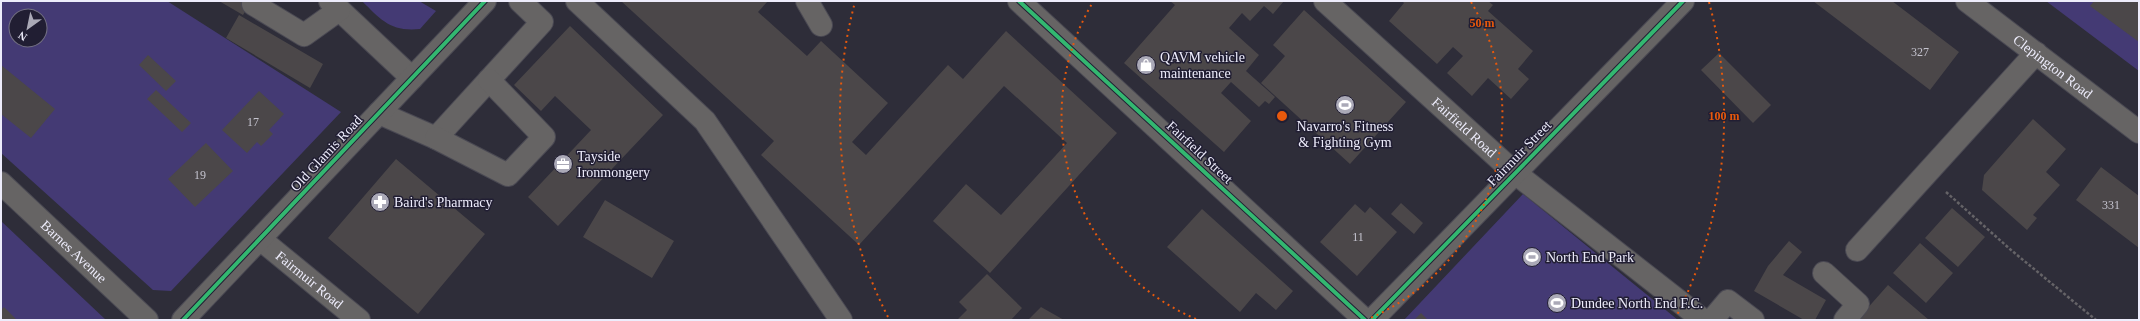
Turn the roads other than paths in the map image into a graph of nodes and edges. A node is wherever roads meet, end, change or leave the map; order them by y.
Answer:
1 (485, 1) edge
2 (520, 1) edge
3 (577, 1) edge
4 (807, 1) edge
5 (1019, 1) edge
6 (1325, 1) edge
7 (1683, 1) edge
8 (1967, 1) edge
9 (253, 4) dead end
10 (334, 6) edge
11 (821, 25) dead end
12 (2036, 53) junction
13 (412, 78) junction
14 (489, 80) junction
15 (379, 113) junction
16 (2139, 132) edge
17 (436, 138) junction
18 (1515, 173) junction
19 (1, 183) edge
20 (260, 239) junction
21 (1857, 250) dead end
22 (1824, 273) dead end
23 (147, 320) edge
24 (183, 320) edge
25 (359, 320) edge
26 (841, 320) edge
27 (1365, 320) edge
28 (1372, 320) edge
29 (1703, 320) edge
30 (1712, 320) edge
31 (1753, 320) edge
32 (1845, 320) edge

1 - 13 street, Old Glamis Road
2 - 14 street
3 - 26 street
4 - 11 street
5 - 27 street, Fairfield Street
6 - 18 street, Fairfield Road
7 - 18 street, Fairmuir Street
8 - 12 street, Clepington Road
9 - 10 street
10 - 13 street
12 - 16 street, Clepington Road
12 - 21 street
13 - 15 street, Old Glamis Road
14 - 17 street
14 - 17 street
15 - 17 street
15 - 20 street, Old Glamis Road
18 - 28 street, Fairmuir Street
18 - 29 street, Fairfield Road
19 - 23 street, Barnes Avenue
20 - 24 street, Old Glamis Road
20 - 25 street, Fairmuir Road
22 - 32 street
30 - 31 street

